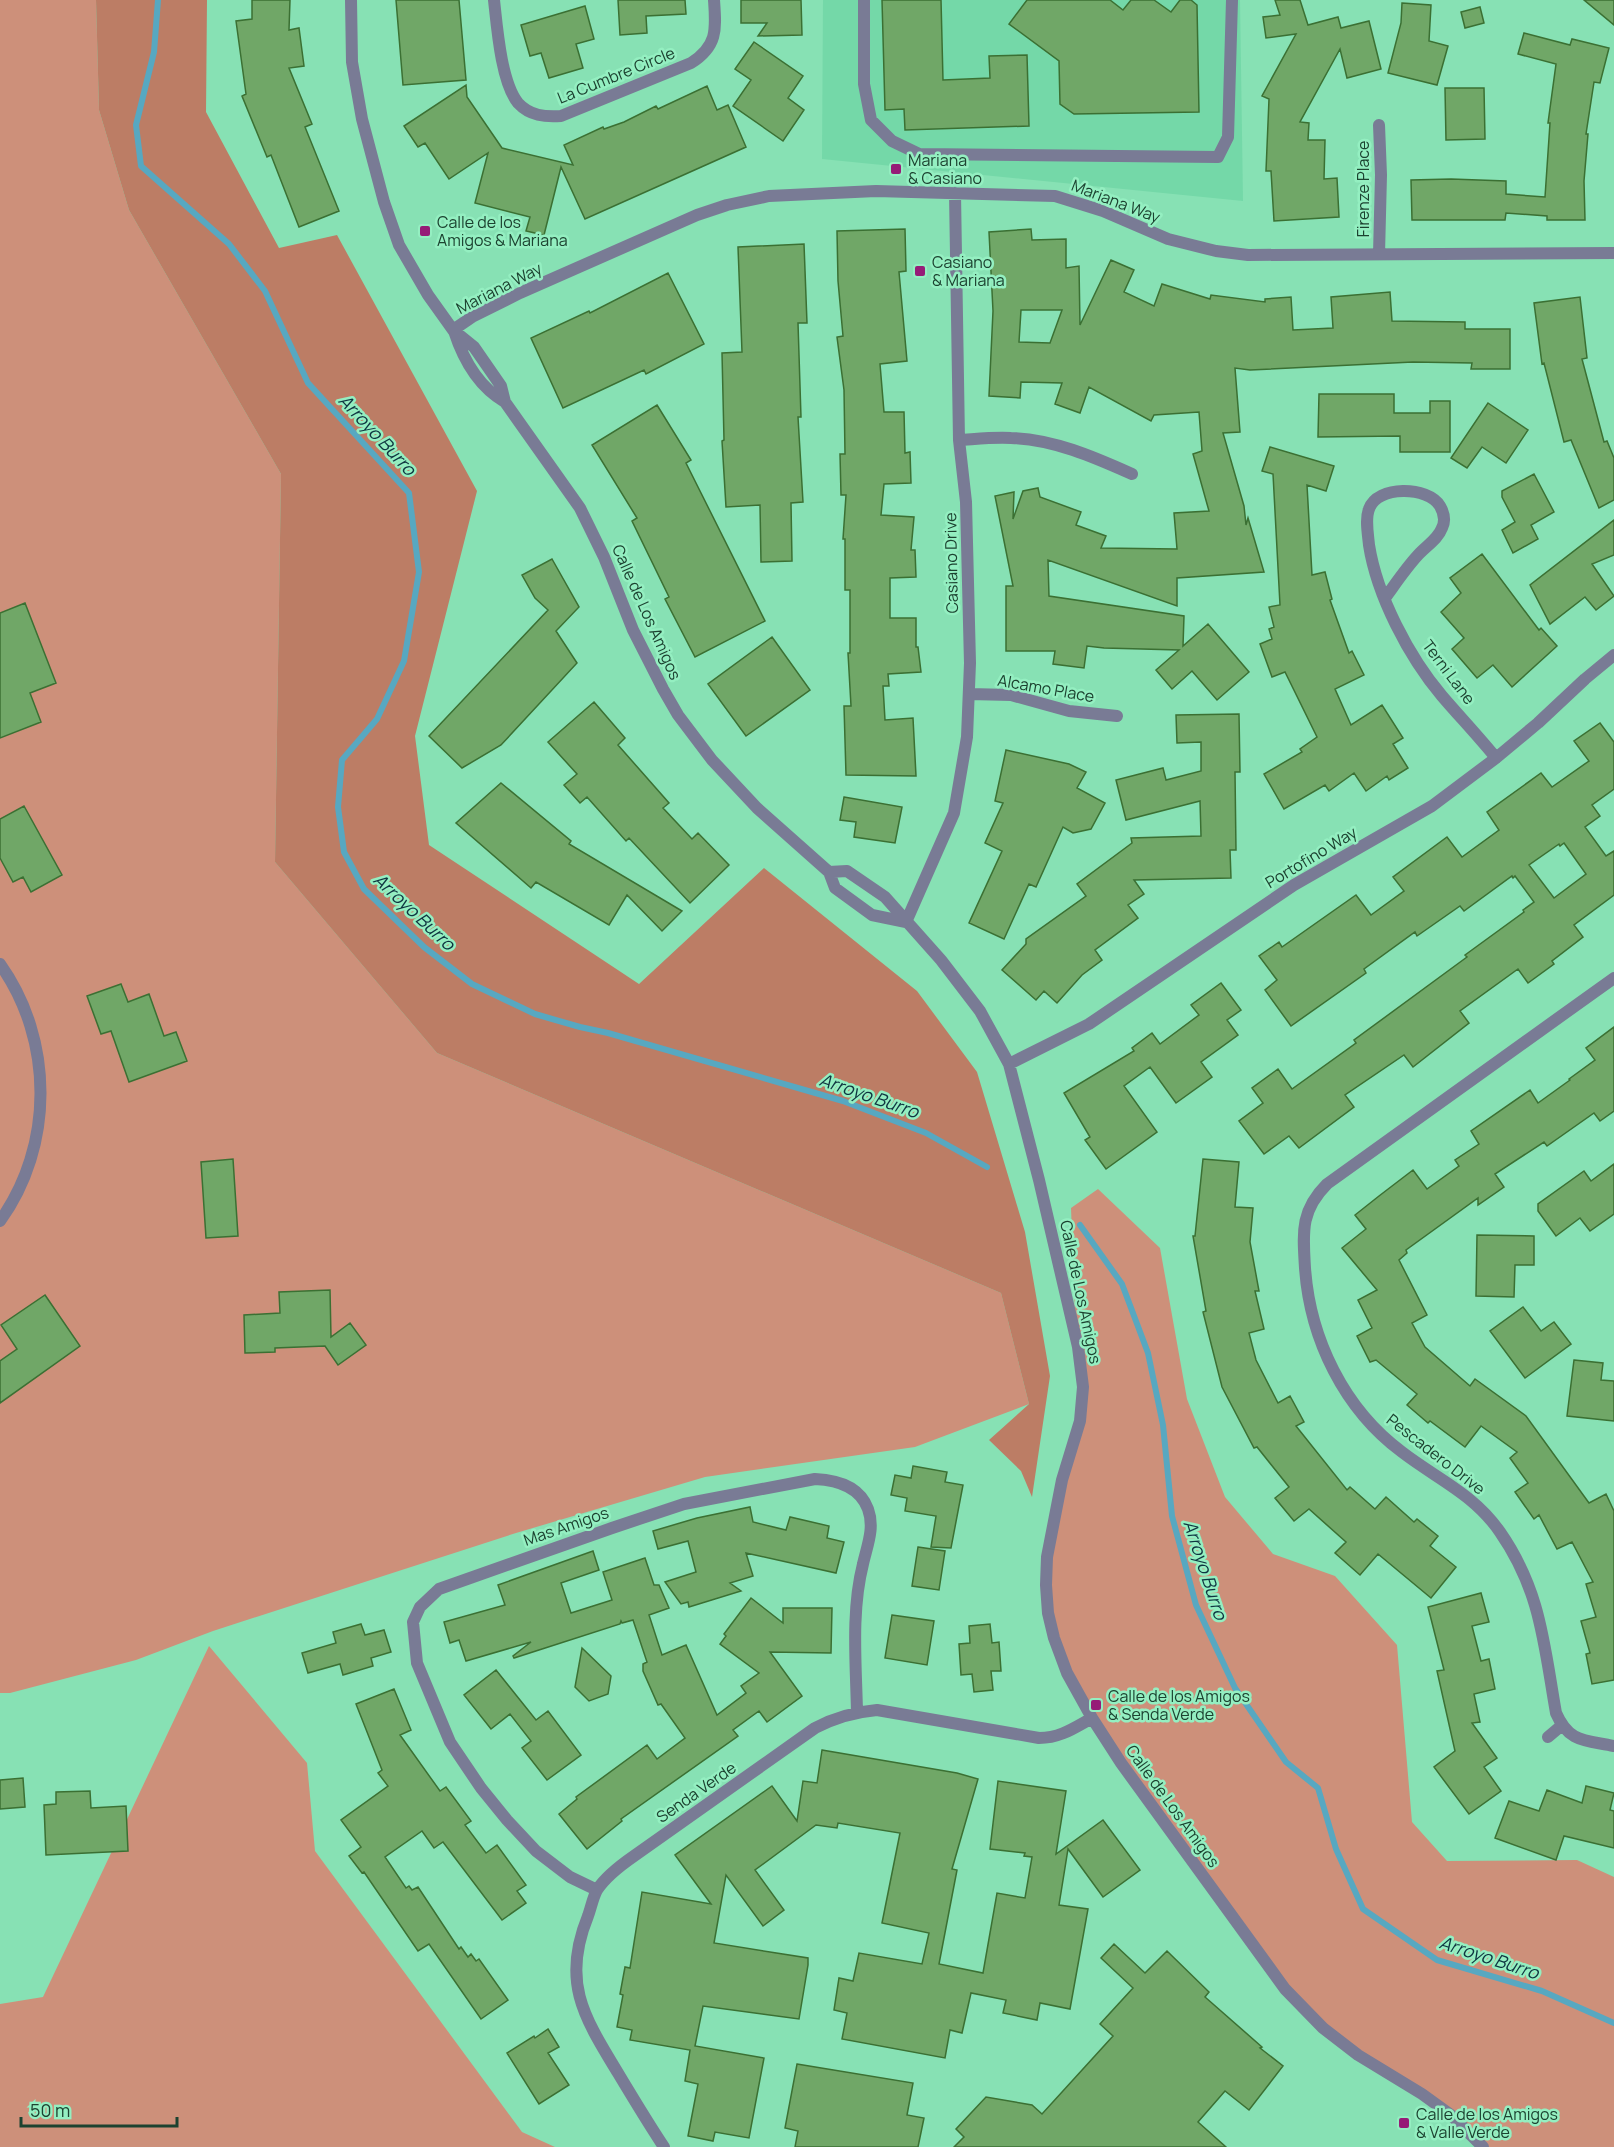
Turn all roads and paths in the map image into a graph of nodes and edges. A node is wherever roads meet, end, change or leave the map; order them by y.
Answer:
1 (351, 0) edge
2 (494, 0) edge
3 (714, 0) edge
4 (864, 0) edge
5 (1232, 0) edge
6 (1379, 124) dead end
7 (955, 193) junction
8 (1614, 253) edge
9 (1379, 254) junction
10 (453, 330) junction
11 (959, 440) junction
12 (1132, 474) dead end
13 (1385, 598) junction
14 (1614, 655) edge
15 (969, 694) junction
16 (1117, 717) dead end
17 (1496, 758) junction
18 (829, 872) junction
19 (906, 922) junction
20 (0, 964) edge
21 (1614, 978) edge
22 (1008, 1064) junction
23 (0, 1221) edge
24 (856, 1712) junction
25 (1092, 1718) junction
26 (1561, 1725) junction
27 (1548, 1737) dead end
28 (1614, 1746) edge
29 (597, 1890) junction
30 (664, 2147) edge
31 (1484, 2147) edge

1 - 10 street, Calle de Los Amigos
2 - 3 street, La Cumbre Circle
4 - 5 street
6 - 9 street, Firenze Place
7 - 9 street, Mariana Way
7 - 10 street, Mariana Way
7 - 11 street, Casiano Drive
8 - 9 street, Mariana Way
10 - 18 street, Calle de Los Amigos
11 - 12 street
11 - 15 street, Casiano Drive
13 - 13 street, Terni Lane
13 - 17 street, Terni Lane
14 - 17 street, Portofino Way
15 - 16 street, Alcamo Place
15 - 19 street, Casiano Drive
17 - 22 street, Portofino Way
18 - 19 street, Calle de Los Amigos
18 - 19 street, Calle de Los Amigos
19 - 22 street, Calle de Los Amigos
20 - 23 street
21 - 26 street, Pescadero Drive
22 - 25 street, Calle de Los Amigos
24 - 25 street, Senda Verde
24 - 29 street, Senda Verde
24 - 29 street, Mas Amigos
25 - 31 street, Calle de Los Amigos
26 - 27 street
26 - 28 street
29 - 30 street, Senda Verde

